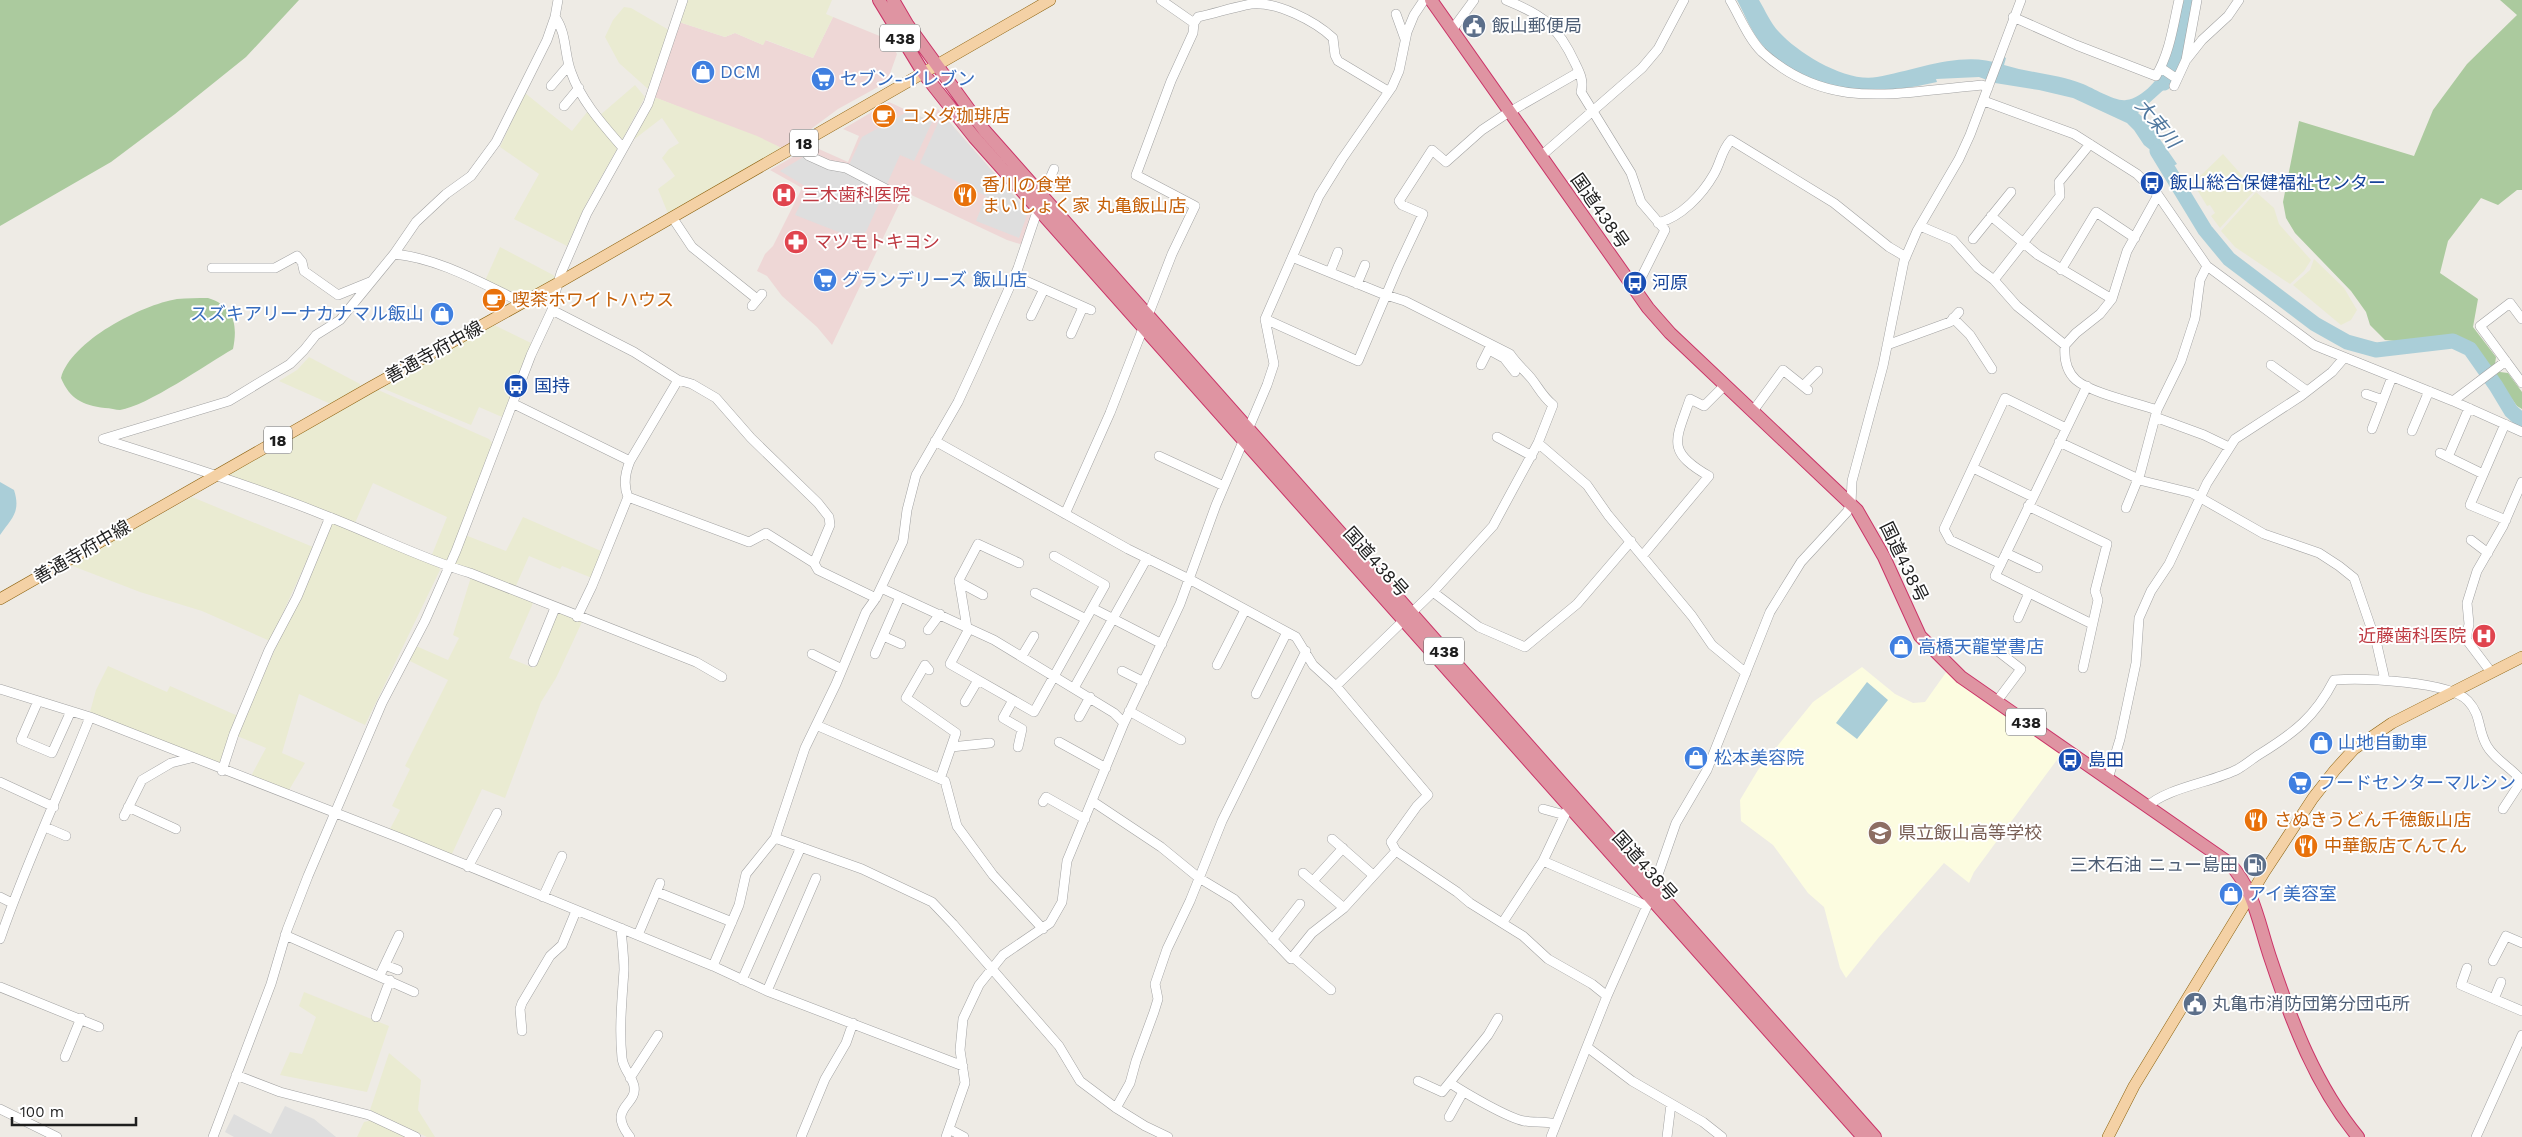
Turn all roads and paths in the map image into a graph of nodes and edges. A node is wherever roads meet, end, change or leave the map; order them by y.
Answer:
1 (558, 0) edge
2 (683, 0) edge
3 (879, 0) edge
4 (893, 0) edge
5 (1161, 0) edge
6 (1424, 0) edge
7 (1431, 0) edge
8 (1474, 0) edge
9 (1506, 0) edge
10 (1684, 0) edge
11 (1730, 0) edge
12 (2021, 0) edge
13 (2179, 0) edge
14 (2197, 0) edge
15 (2239, 0) edge
16 (1043, 2) edge
17 (1396, 14) dead end
18 (555, 17) junction
19 (2013, 17) junction
20 (1194, 23) junction
21 (1452, 30) junction
22 (1405, 40) junction
23 (2186, 60) junction
24 (569, 66) junction
25 (936, 67) junction
26 (2162, 68) junction
27 (1579, 72) junction
28 (924, 74) junction
29 (1989, 85) junction
30 (551, 86) dead end
31 (579, 88) junction
32 (1388, 92) junction
33 (1984, 101) junction
34 (564, 106) dead end
35 (1510, 111) junction
36 (1592, 112) junction
37 (2090, 144) junction
38 (799, 146) junction
39 (623, 148) junction
40 (1541, 156) junction
41 (1054, 170) dead end
42 (2011, 192) dead end
43 (2158, 195) junction
44 (903, 198) dead end
45 (1040, 203) junction
46 (1991, 216) junction
47 (672, 217) junction
48 (1658, 223) junction
49 (1920, 226) junction
50 (2135, 238) junction
51 (1973, 239) dead end
52 (2023, 243) junction
53 (1338, 252) dead end
54 (394, 254) junction
55 (1906, 256) junction
56 (1292, 257) junction
57 (1365, 265) dead end
58 (2207, 266) junction
59 (212, 268) dead end
60 (2061, 270) junction
61 (1330, 272) junction
62 (1015, 276) junction
63 (1994, 280) junction
64 (370, 282) junction
65 (558, 283) junction
66 (1357, 284) junction
67 (1044, 289) junction
68 (1635, 290) junction
69 (1386, 295) junction
70 (757, 300) dead end
71 (2112, 300) junction
72 (523, 303) junction
73 (552, 310) junction
74 (1031, 316) dead end
75 (1264, 319) junction
76 (2522, 319) edge
77 (1145, 322) junction
78 (1071, 334) dead end
79 (1480, 338) junction
80 (2066, 344) junction
81 (1887, 345) junction
82 (1489, 349) junction
83 (2344, 358) junction
84 (2506, 361) junction
85 (1481, 366) dead end
86 (2271, 366) dead end
87 (1992, 369) dead end
88 (1818, 371) dead end
89 (1515, 372) dead end
90 (2392, 377) junction
91 (678, 380) junction
92 (2522, 383) edge
93 (1725, 385) junction
94 (2087, 386) junction
95 (2307, 391) junction
96 (2429, 391) junction
97 (2366, 394) dead end
98 (2383, 400) junction
99 (2453, 401) junction
100 (514, 404) junction
101 (2469, 408) junction
102 (1753, 411) junction
103 (2156, 414) junction
104 (2505, 424) junction
105 (2066, 428) junction
106 (2372, 429) dead end
107 (2412, 430) dead end
108 (2522, 432) edge
109 (1245, 434) junction
110 (1497, 437) dead end
111 (935, 441) junction
112 (2059, 442) junction
113 (1538, 444) junction
114 (2229, 447) junction
115 (1159, 456) dead end
116 (1532, 456) junction
117 (630, 461) junction
118 (1973, 468) junction
119 (2483, 474) junction
120 (218, 475) junction
121 (2139, 478) junction
122 (2522, 482) edge
123 (1224, 486) junction
124 (628, 496) junction
125 (2032, 497) junction
126 (2200, 497) junction
127 (1851, 504) junction
128 (2028, 506) junction
129 (2126, 508) dead end
130 (1065, 514) junction
131 (330, 517) junction
132 (2506, 520) junction
133 (969, 539) dead end
134 (2471, 540) dead end
135 (1631, 541) junction
136 (978, 544) junction
137 (2006, 553) junction
138 (2488, 553) junction
139 (1643, 555) junction
140 (1054, 556) dead end
141 (1147, 558) junction
142 (814, 563) junction
143 (1019, 564) dead end
144 (2000, 564) junction
145 (449, 567) junction
146 (2038, 568) dead end
147 (1189, 579) junction
148 (959, 582) junction
149 (881, 588) junction
150 (1433, 592) junction
151 (1035, 593) dead end
152 (2030, 593) junction
153 (983, 595) dead end
154 (900, 597) junction
155 (876, 598) junction
156 (0, 599) edge
157 (555, 608) junction
158 (1096, 610) dead end
159 (1245, 610) junction
160 (940, 614) junction
161 (577, 617) junction
162 (1408, 617) junction
163 (1113, 618) junction
164 (2018, 618) dead end
165 (1086, 619) junction
166 (2092, 624) junction
167 (968, 629) junction
168 (928, 630) dead end
169 (1287, 632) junction
170 (883, 636) junction
171 (1034, 636) dead end
172 (901, 644) dead end
173 (1162, 644) junction
174 (1306, 651) junction
175 (1999, 652) dead end
176 (812, 654) dead end
177 (875, 654) dead end
178 (1022, 656) junction
179 (2522, 657) edge
180 (533, 662) dead end
181 (1217, 665) dead end
182 (2083, 668) dead end
183 (842, 669) junction
184 (929, 670) dead end
185 (1122, 671) dead end
186 (1746, 672) junction
187 (2492, 672) junction
188 (722, 677) dead end
189 (1054, 677) junction
190 (978, 680) junction
191 (2385, 680) junction
192 (1144, 682) junction
193 (1336, 686) junction
194 (1074, 688) junction
195 (0, 689) edge
196 (2451, 692) junction
197 (1256, 694) dead end
198 (1090, 697) junction
199 (38, 700) junction
200 (1013, 700) junction
201 (1997, 701) junction
202 (965, 702) dead end
203 (71, 711) junction
204 (1129, 712) junction
205 (90, 717) junction
206 (1079, 717) dead end
207 (1124, 723) junction
208 (816, 725) junction
209 (1181, 740) dead end
210 (1059, 742) dead end
211 (990, 743) dead end
212 (951, 746) junction
213 (1018, 747) dead end
214 (191, 758) junction
215 (1106, 768) junction
216 (2518, 770) edge
217 (222, 771) junction
218 (1, 779) edge
219 (940, 779) junction
220 (2108, 779) junction
221 (2522, 781) edge
222 (1092, 801) junction
223 (1043, 802) dead end
224 (54, 806) junction
225 (128, 807) junction
226 (2147, 807) junction
227 (2503, 808) dead end
228 (1543, 809) dead end
229 (1567, 811) junction
230 (335, 813) junction
231 (496, 813) dead end
232 (124, 816) dead end
233 (1085, 819) junction
234 (46, 827) junction
235 (176, 830) dead end
236 (66, 836) dead end
237 (775, 838) junction
238 (1332, 839) dead end
239 (801, 847) junction
240 (1343, 848) junction
241 (1396, 851) junction
242 (562, 856) dead end
243 (1543, 862) junction
244 (468, 867) junction
245 (1303, 873) dead end
246 (1373, 875) junction
247 (816, 878) dead end
248 (1198, 878) junction
249 (1313, 881) junction
250 (2252, 895) junction
251 (0, 897) edge
252 (1650, 897) junction
253 (543, 898) junction
254 (12, 903) junction
255 (1300, 904) dead end
256 (1344, 908) junction
257 (576, 911) junction
258 (732, 922) junction
259 (1503, 922) junction
260 (621, 928) junction
261 (1043, 928) junction
262 (285, 935) junction
263 (399, 935) dead end
264 (638, 935) junction
265 (0, 939) edge
266 (1272, 940) junction
267 (2522, 943) edge
268 (1293, 957) junction
269 (2493, 960) dead end
270 (385, 965) junction
271 (713, 966) junction
272 (2467, 968) dead end
273 (398, 970) dead end
274 (992, 971) junction
275 (380, 975) junction
276 (390, 980) junction
277 (742, 980) junction
278 (2501, 982) dead end
279 (0, 986) edge
280 (1332, 990) dead end
281 (767, 991) junction
282 (414, 992) dead end
283 (1607, 996) junction
284 (2494, 999) junction
285 (2522, 1011) edge
286 (376, 1017) dead end
287 (80, 1018) junction
288 (1498, 1018) dead end
289 (852, 1023) junction
290 (100, 1027) dead end
291 (522, 1032) dead end
292 (658, 1035) dead end
293 (2522, 1035) edge
294 (1586, 1047) junction
295 (64, 1057) dead end
296 (963, 1066) junction
297 (236, 1075) junction
298 (630, 1078) junction
299 (1418, 1081) dead end
300 (1450, 1083) junction
301 (1463, 1092) junction
302 (1671, 1104) junction
303 (1116, 1108) junction
304 (0, 1109) edge
305 (1448, 1117) dead end
306 (1555, 1124) junction
307 (948, 1133) edge
308 (57, 1137) edge
309 (212, 1137) edge
310 (416, 1137) edge
311 (630, 1137) edge
312 (802, 1137) edge
313 (964, 1137) edge
314 (1168, 1137) edge
315 (1551, 1137) edge
316 (1667, 1137) edge
317 (1722, 1137) edge
318 (1863, 1137) edge
319 (1875, 1137) edge
320 (2108, 1137) edge
321 (2358, 1137) edge
322 (2476, 1137) edge

1 - 18 street
2 - 39 street
3 - 28 highway, 国道438号 / 438
4 - 25 highway, 国道438号 / 438
5 - 20 street
6 - 22 street
7 - 21 highway, 国道438号 / 438
8 - 21 street
9 - 27 street
10 - 36 street
11 - 29 street
12 - 19 street
13 - 26 street
14 - 23 street
15 - 23 street
16 - 25 main road, 善通寺府中線 / 18
17 - 22 street
18 - 24 street
18 - 54 street
19 - 26 street
19 - 29 street
20 - 32 street
20 - 77 street
21 - 35 highway, 国道438号 / 438
22 - 32 street
23 - 26 street
24 - 30 street
24 - 31 street
25 - 28 main road, 善通寺府中線 / 18
25 - 45 highway, 国道438号 / 438
27 - 35 street
27 - 36 street
28 - 38 main road, 善通寺府中線 / 18
28 - 45 highway, 国道438号 / 438
29 - 33 street
31 - 34 street
31 - 39 street
32 - 56 street
33 - 37 street
33 - 49 street
35 - 40 highway, 国道438号 / 438
35 - 69 street
36 - 40 street
36 - 48 street
37 - 43 street
37 - 52 street
38 - 44 street
38 - 47 main road, 善通寺府中線 / 18
39 - 65 street
40 - 68 highway, 国道438号 / 438
41 - 45 street
42 - 46 street
43 - 50 street
43 - 58 street
45 - 62 street
45 - 77 highway, 国道438号 / 438
46 - 51 street
46 - 52 street
47 - 65 main road, 善通寺府中線 / 18
47 - 70 street
48 - 55 street
48 - 68 street
49 - 55 street
49 - 63 street
50 - 60 street
50 - 71 street
52 - 60 street
52 - 63 street
53 - 61 street
54 - 64 street
54 - 72 street
55 - 81 street
56 - 61 street
56 - 75 street
57 - 66 street
58 - 83 street
58 - 103 street
59 - 64 street
60 - 71 street
61 - 66 street
62 - 67 street
62 - 111 street
63 - 80 street
64 - 120 street
65 - 72 main road, 善通寺府中線 / 18
65 - 73 street
66 - 69 street
67 - 74 street
67 - 78 street
68 - 93 highway, 国道438号 / 438
69 - 75 street
69 - 79 street
71 - 80 street
72 - 120 main road, 善通寺府中線 / 18
73 - 91 street
73 - 100 street
75 - 109 street
76 - 84 street
77 - 109 highway, 国道438号 / 438
77 - 130 street
79 - 82 street
79 - 113 street
80 - 94 street
81 - 87 street
81 - 127 street
82 - 85 street
82 - 89 street
83 - 90 street
83 - 95 street
84 - 92 street
84 - 99 street
86 - 95 street
88 - 102 street
90 - 96 street
90 - 98 street
91 - 117 street
91 - 142 street
93 - 102 highway, 国道438号 / 438
93 - 139 street
94 - 103 street
94 - 105 street
95 - 114 street
96 - 99 street
96 - 107 street
97 - 98 street
98 - 106 street
99 - 101 street
100 - 117 street
100 - 145 street
101 - 104 street
101 - 119 street
102 - 127 highway, 国道438号 / 438
103 - 114 street
103 - 121 street
104 - 108 street
104 - 119 street
105 - 112 street
105 - 118 street
109 - 123 street
109 - 162 highway, 国道438号 / 438
110 - 116 street
111 - 130 street
111 - 149 street
112 - 121 street
112 - 125 street
113 - 116 street
113 - 135 street
114 - 126 street
115 - 123 street
116 - 150 street
117 - 124 street
118 - 125 street
118 - 144 street
119 - 132 street
120 - 131 street
120 - 156 main road, 善通寺府中線 / 18
121 - 126 street
121 - 129 street
122 - 132 street
123 - 147 street
124 - 142 street
124 - 161 street
125 - 128 street
126 - 191 street
126 - 220 street
127 - 186 street
127 - 201 highway, 国道438号 / 438
128 - 137 street
128 - 166 street
130 - 141 street
131 - 145 street
131 - 217 street
132 - 138 street
133 - 136 street
134 - 138 street
135 - 139 street
135 - 150 street
136 - 143 street
136 - 148 street
137 - 144 street
137 - 146 street
138 - 187 street
139 - 186 street
140 - 165 street
141 - 147 street
141 - 163 street
142 - 155 street
144 - 152 street
145 - 157 street
145 - 230 street
147 - 159 street
147 - 173 street
148 - 153 street
148 - 167 street
149 - 154 street
149 - 155 street
150 - 162 street
151 - 165 street
152 - 164 street
152 - 166 street
154 - 160 street
154 - 170 street
155 - 183 street
157 - 161 street
157 - 180 street
158 - 163 street
159 - 169 street
159 - 181 street
160 - 167 street
160 - 168 street
161 - 188 street
162 - 193 street
162 - 229 highway, 国道438号 / 438
162 - 252 highway, 国道438号 / 438
163 - 173 street
163 - 194 street
165 - 189 street
166 - 182 street
167 - 178 street
167 - 190 street
169 - 174 street
169 - 197 street
170 - 172 street
170 - 177 street
171 - 178 street
173 - 192 street
174 - 193 street
174 - 248 street
175 - 201 street
176 - 183 street
178 - 189 street
179 - 187 main road
183 - 208 street
184 - 212 street
185 - 192 street
186 - 252 street
187 - 196 main road
189 - 194 street
189 - 200 street
190 - 200 street
190 - 202 street
191 - 196 street
191 - 226 street
192 - 204 street
193 - 241 street
194 - 198 street
195 - 199 street
196 - 216 street
196 - 250 main road
198 - 206 street
198 - 207 street
199 - 203 street
199 - 203 street
200 - 213 street
201 - 220 highway, 国道438号 / 438
203 - 205 street
204 - 207 street
204 - 209 street
205 - 214 street
205 - 224 street
207 - 215 street
208 - 219 street
208 - 237 street
210 - 215 street
211 - 212 street
212 - 219 street
214 - 217 street
214 - 225 street
215 - 222 street
216 - 221 street
217 - 230 street
218 - 224 street
219 - 261 street
220 - 226 highway, 国道438号 / 438
221 - 227 street
222 - 233 street
222 - 248 street
223 - 233 street
224 - 234 street
225 - 232 street
225 - 235 street
226 - 250 highway, 国道438号 / 438
228 - 229 street
229 - 243 street
229 - 252 highway, 国道438号 / 438
230 - 244 street
230 - 262 street
231 - 244 street
233 - 261 street
234 - 236 street
234 - 254 street
237 - 239 street
237 - 258 street
238 - 240 street
239 - 274 street
239 - 277 street
240 - 246 street
240 - 249 street
241 - 246 street
241 - 259 street
242 - 253 street
243 - 252 street
243 - 259 street
244 - 253 street
245 - 249 street
246 - 256 street
247 - 281 street
248 - 266 street
248 - 303 street
249 - 256 street
250 - 320 main road
250 - 321 highway, 国道438号 / 438
251 - 254 street
252 - 283 street
252 - 318 highway, 国道438号 / 438
252 - 319 highway, 国道438号 / 438
253 - 257 street
254 - 265 street
255 - 266 street
256 - 268 street
257 - 260 street
257 - 291 street
258 - 264 street
258 - 271 street
259 - 283 street
260 - 264 street
260 - 298 street
261 - 274 street
262 - 275 street
262 - 297 street
263 - 270 street
264 - 271 street
266 - 268 street
267 - 269 street
268 - 280 street
270 - 273 street
270 - 275 street
271 - 277 street
272 - 284 street
274 - 296 street
274 - 303 street
275 - 276 street
276 - 282 street
276 - 286 street
277 - 281 street
278 - 284 street
279 - 287 street
281 - 289 street
283 - 294 street
284 - 285 street
287 - 290 street
287 - 295 street
288 - 300 street
289 - 296 street
289 - 312 street
292 - 298 street
293 - 322 street
294 - 302 street
294 - 306 street
296 - 307 street
297 - 309 street
297 - 310 street
298 - 311 street
299 - 300 street
300 - 301 street
301 - 305 street
301 - 306 street
302 - 316 street
302 - 317 street
303 - 314 street
304 - 308 street
306 - 315 street
307 - 313 street

